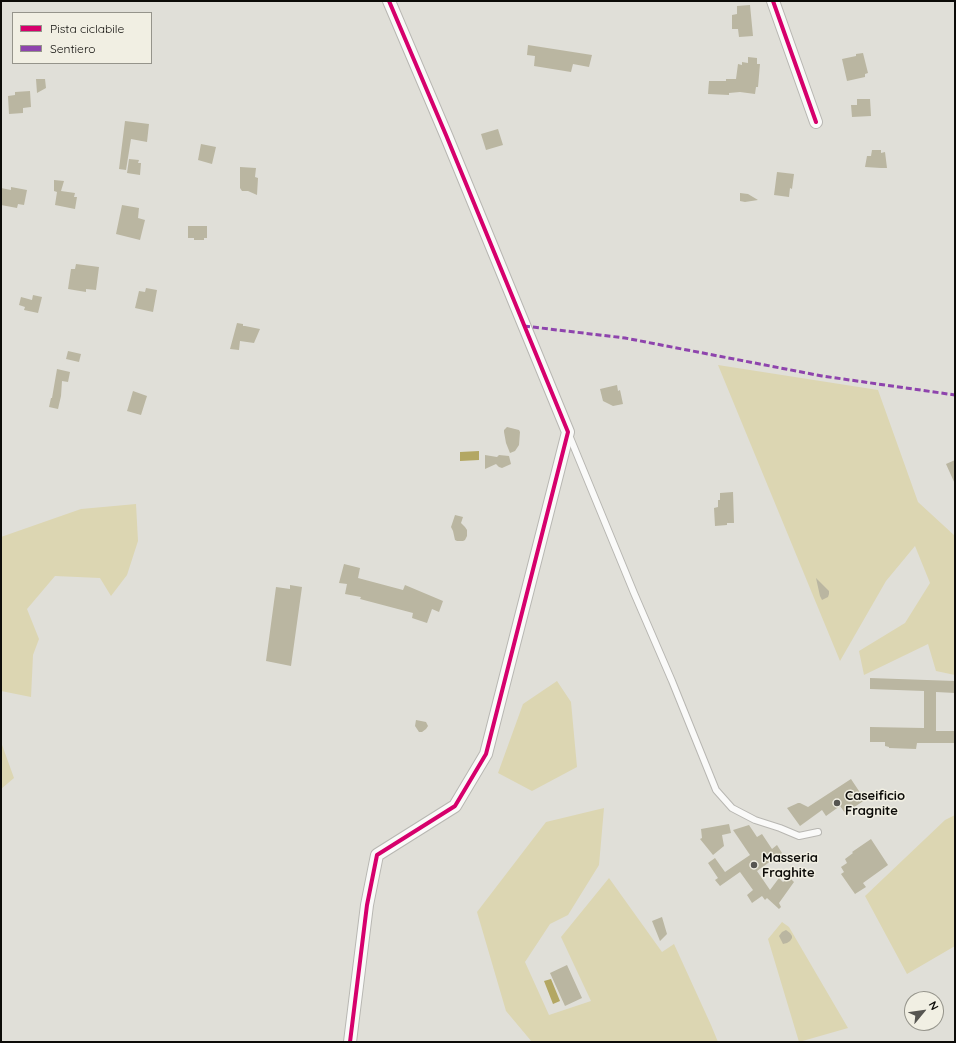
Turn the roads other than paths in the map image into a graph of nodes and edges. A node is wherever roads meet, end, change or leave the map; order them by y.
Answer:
1 (389, 1) edge
2 (773, 1) edge
3 (816, 122) dead end
4 (568, 432) junction
5 (818, 832) dead end
6 (350, 1042) edge

1 - 4 street
2 - 3 street
4 - 5 lane
4 - 6 street

